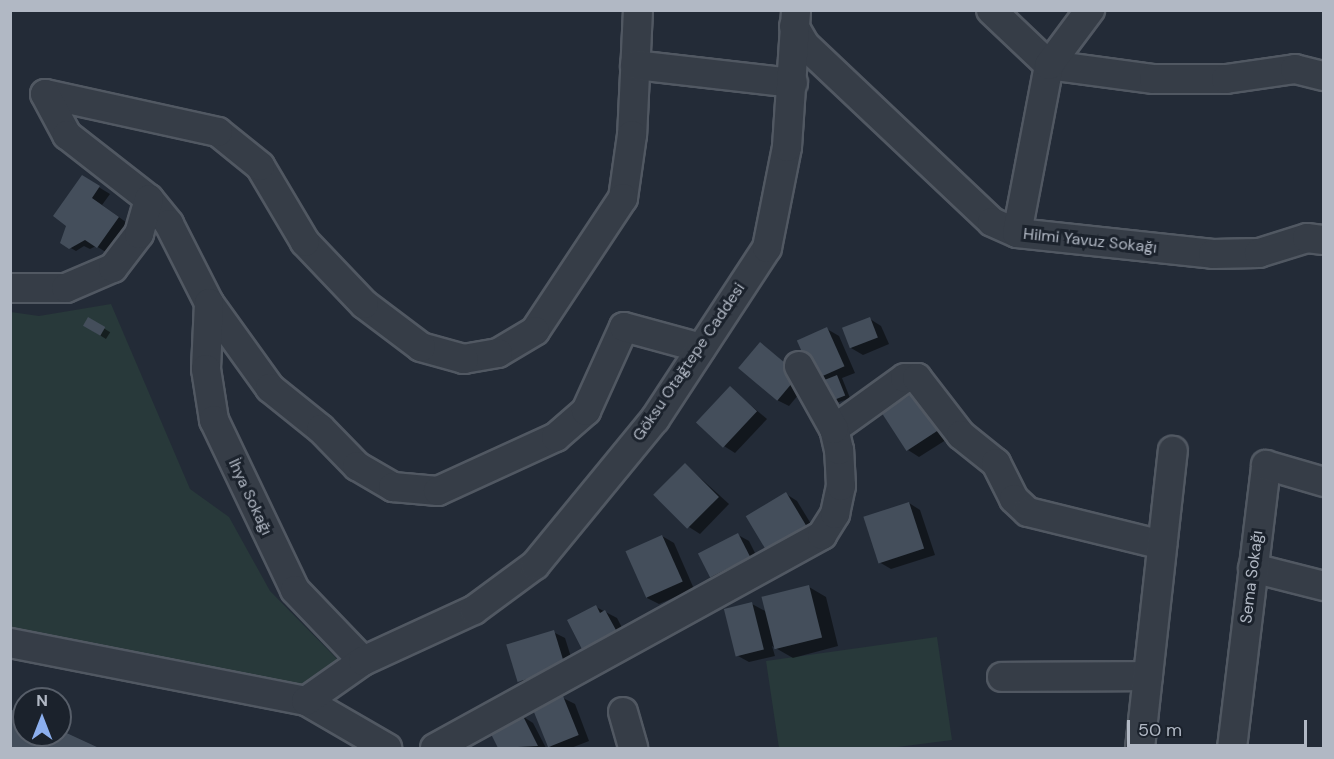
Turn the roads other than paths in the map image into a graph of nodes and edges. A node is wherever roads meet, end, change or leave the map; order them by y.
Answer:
1 (638, 10) edge
2 (992, 10) edge
3 (1090, 10) edge
4 (795, 18) edge
5 (635, 65) junction
6 (1049, 65) junction
7 (1323, 76) edge
8 (793, 83) junction
9 (149, 199) junction
10 (1017, 233) junction
11 (1323, 240) edge
12 (10, 288) edge
13 (208, 303) junction
14 (701, 348) junction
15 (799, 366) dead end
16 (834, 429) junction
17 (1173, 451) dead end
18 (1323, 482) edge
19 (1162, 545) junction
20 (1253, 568) junction
21 (1323, 586) edge
22 (10, 643) edge
23 (363, 661) junction
24 (1148, 676) junction
25 (1002, 677) dead end
26 (306, 701) junction
27 (623, 712) dead end
28 (387, 748) edge
29 (435, 748) edge
30 (633, 748) edge
31 (1140, 748) edge
32 (1232, 748) edge

1 - 5 street
2 - 6 street
3 - 6 street
4 - 8 street, Göksu Otağtepe Caddesi
4 - 10 street, Hilmi Yavuz Sokağı
5 - 8 street
5 - 9 street
6 - 7 street
6 - 10 street
8 - 14 street, Göksu Otağtepe Caddesi
9 - 12 street
9 - 13 street
10 - 11 street, Hilmi Yavuz Sokağı
13 - 14 street
13 - 23 street, İhya Sokağı
14 - 23 street, Göksu Otağtepe Caddesi
15 - 16 street
16 - 19 street
16 - 29 street
17 - 19 street
18 - 20 street, Sema Sokağı
19 - 24 street
20 - 21 street
20 - 32 street, Sema Sokağı
22 - 26 street
23 - 26 street, Göksu Otağtepe Caddesi
24 - 25 street
24 - 31 street
26 - 28 street
27 - 30 street

